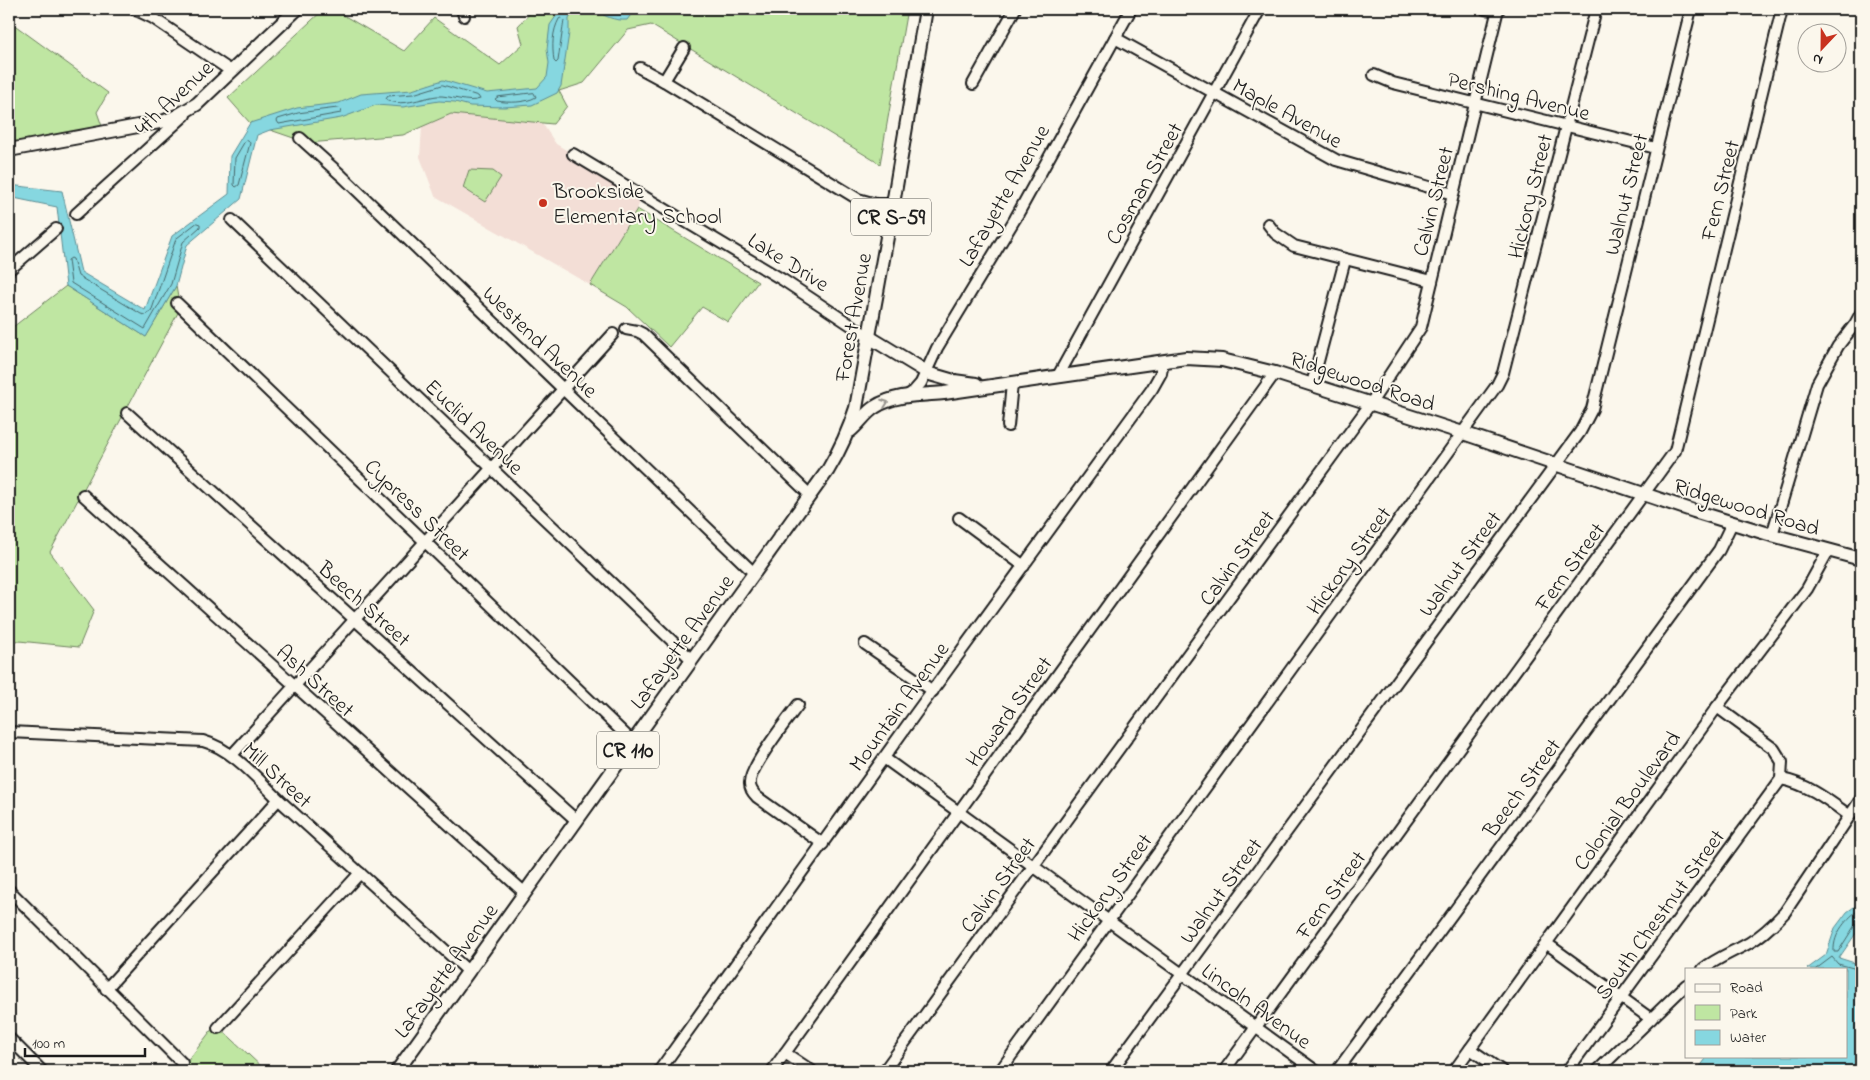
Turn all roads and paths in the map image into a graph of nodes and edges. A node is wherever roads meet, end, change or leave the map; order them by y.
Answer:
1 (134, 9) edge
2 (298, 9) edge
3 (926, 9) edge
4 (1015, 9) edge
5 (1131, 9) edge
6 (1260, 9) edge
7 (1485, 9) edge
8 (1596, 9) edge
9 (1691, 9) edge
10 (1782, 9) edge
11 (1498, 10) edge
12 (1115, 38) junction
13 (684, 48) dead end
14 (640, 68) dead end
15 (231, 71) junction
16 (1374, 75) dead end
17 (664, 81) junction
18 (973, 84) dead end
19 (1214, 93) junction
20 (1475, 103) junction
21 (197, 104) junction
22 (1566, 126) junction
23 (300, 138) dead end
24 (1656, 148) junction
25 (9, 150) edge
26 (573, 154) dead end
27 (1453, 194) junction
28 (893, 204) junction
29 (76, 214) dead end
30 (232, 220) dead end
31 (1268, 224) dead end
32 (56, 229) dead end
33 (1345, 260) junction
34 (9, 270) edge
35 (1432, 281) junction
36 (177, 303) dead end
37 (1861, 313) edge
38 (626, 329) dead end
39 (613, 334) dead end
40 (869, 337) junction
41 (1163, 361) junction
42 (925, 372) junction
43 (1275, 373) junction
44 (1058, 376) junction
45 (1012, 383) junction
46 (1312, 384) junction
47 (988, 386) junction
48 (563, 388) junction
49 (906, 396) junction
50 (1371, 404) junction
51 (127, 413) dead end
52 (1008, 426) dead end
53 (849, 428) junction
54 (1463, 433) junction
55 (1555, 464) junction
56 (491, 468) junction
57 (83, 495) dead end
58 (810, 495) junction
59 (1644, 495) junction
60 (959, 518) dead end
61 (1732, 523) junction
62 (1772, 535) junction
63 (425, 541) junction
64 (1828, 551) junction
65 (1861, 559) edge
66 (1024, 566) junction
67 (754, 573) junction
68 (354, 619) junction
69 (865, 644) dead end
70 (692, 660) junction
71 (294, 686) junction
72 (932, 691) junction
73 (798, 704) dead end
74 (1717, 707) junction
75 (9, 732) edge
76 (633, 742) junction
77 (232, 755) junction
78 (884, 758) junction
79 (1781, 779) junction
80 (1861, 799) edge
81 (278, 800) junction
82 (958, 812) junction
83 (1850, 816) junction
84 (577, 821) junction
85 (823, 844) junction
86 (1033, 866) junction
87 (360, 873) junction
88 (9, 890) edge
89 (525, 893) junction
90 (1108, 920) junction
91 (1546, 943) junction
92 (1704, 968) edge
93 (468, 971) junction
94 (1181, 974) junction
95 (1685, 986) edge
96 (106, 989) junction
97 (1621, 997) junction
98 (1650, 1019) junction
99 (1256, 1027) junction
100 (218, 1028) dead end
101 (9, 1038) edge
102 (1470, 1049) junction
103 (785, 1053) junction
104 (182, 1063) dead end
105 (42, 1071) edge
106 (397, 1071) edge
107 (659, 1071) edge
108 (772, 1071) edge
109 (812, 1071) edge
110 (884, 1071) edge
111 (1000, 1071) edge
112 (1111, 1071) edge
113 (1224, 1071) edge
114 (1316, 1071) edge
115 (1337, 1071) edge
116 (1454, 1071) edge
117 (1502, 1071) edge
118 (1567, 1071) edge
119 (1597, 1071) edge

1 - 15 street
2 - 15 main road, 4th Avenue
3 - 28 main road, Forest Avenue / CR S-59
4 - 18 street
5 - 12 street, Lafayette Avenue
6 - 19 street, Cosman Street
7 - 11 street
8 - 22 street, Hickory Street
9 - 24 street, Walnut Street
10 - 59 street, Fern Street
11 - 20 street, Calvin Street
12 - 19 street, Maple Avenue
12 - 42 street, Lafayette Avenue
13 - 17 street
14 - 17 street
15 - 21 main road, 4th Avenue
16 - 20 street, Pershing Avenue
17 - 28 street
19 - 27 street, Maple Avenue
19 - 44 street, Cosman Street
20 - 22 street, Pershing Avenue
20 - 27 street, Calvin Street
21 - 25 main road
21 - 29 street, 4th Avenue
22 - 24 street, Pershing Avenue
22 - 54 street, Hickory Street
23 - 48 street, Westend Avenue
24 - 55 street, Walnut Street
26 - 40 street, Lake Drive
27 - 35 street, Calvin Street
28 - 40 main road, Forest Avenue / CR S-59
30 - 56 street, Euclid Avenue
31 - 33 street
32 - 34 street
33 - 35 street
33 - 46 street
35 - 50 street, Calvin Street
36 - 63 street, Cypress Street
37 - 62 street
38 - 58 street
39 - 48 street
40 - 42 main road, Lake Drive
40 - 53 main road, Forest Avenue / CR S-59
41 - 43 main road, Ridgewood Road / CR 110
41 - 44 main road, Ridgewood Road / CR 110
41 - 66 street, Mountain Avenue
42 - 47 main road, Lake Drive
42 - 49 street, Lafayette Avenue
43 - 46 main road, Ridgewood Road / CR 110
43 - 82 street, Howard Street
44 - 45 main road, Ridgewood Road / CR 110
45 - 47 main road, Ridgewood Road / CR 110
45 - 52 street
46 - 50 main road, Ridgewood Road / CR 110
47 - 49 main road, Ridgewood Road / CR 110
48 - 56 street
48 - 67 street, Westend Avenue
53 -> 49 main road, Ridgewood Road / CR 110
50 - 54 main road, Ridgewood Road / CR 110
50 - 86 street, Calvin Street
51 - 68 street, Beech Street
53 - 58 main road, Lafayette Avenue / CR 110
54 - 55 main road, Ridgewood Road / CR 110
54 - 90 street, Hickory Street
55 - 59 main road, Ridgewood Road / CR 110
55 - 94 street, Walnut Street
56 - 63 street
56 - 70 street, Euclid Avenue
57 - 71 street, Ash Street
58 - 67 main road, Lafayette Avenue / CR 110
59 - 61 main road, Ridgewood Road / CR 110
59 - 99 street, Fern Street
60 - 66 street
61 - 62 main road, Ridgewood Road / CR 110
61 - 115 street, Beech Street
62 - 64 main road, Ridgewood Road / CR 110
63 - 68 street
63 - 76 street, Cypress Street
64 - 65 main road, Ridgewood Road / CR 110
64 - 74 street, Colonial Boulevard
66 - 72 street, Mountain Avenue
67 - 70 main road, Lafayette Avenue / CR 110
68 - 71 street
68 - 84 street, Beech Street
69 - 72 street
70 - 76 main road, Lafayette Avenue / CR 110
71 - 77 street
71 - 89 street, Ash Street
72 - 78 street, Mountain Avenue
73 - 85 street
74 - 79 street
74 - 91 street, Colonial Boulevard
75 - 77 street, Mill Street
76 - 84 main road, Lafayette Avenue / CR 110
77 - 81 street, Mill Street
78 - 82 street, Lincoln Avenue
78 - 85 street, Mountain Avenue
79 - 83 street
79 - 97 street, South Chestnut Street
80 - 83 street
81 - 87 street, Mill Street
81 - 96 street
82 - 86 street, Lincoln Avenue
82 - 103 street, Howard Street
83 - 92 street
84 - 89 main road, Lafayette Avenue / CR 110
85 - 107 street, Mountain Avenue
86 - 90 street, Lincoln Avenue
86 - 110 street, Calvin Street
87 - 93 street, Mill Street
87 - 100 street
88 - 96 street
89 - 93 main road, Lafayette Avenue / CR 110
90 - 94 street, Lincoln Avenue
90 - 111 street, Hickory Street
91 - 97 street
91 - 102 street, Colonial Boulevard
93 - 106 main road, Lafayette Avenue / CR 110
94 - 99 street, Lincoln Avenue
94 - 112 street, Walnut Street
95 - 98 street
96 - 104 street
97 - 98 street
97 - 118 street, South Chestnut Street
98 - 119 street
99 - 113 street, Fern Street
99 - 114 street, Lincoln Avenue
101 - 105 street
102 - 116 street, Colonial Boulevard
102 - 117 street
103 - 108 street, Howard Street
103 - 109 street

